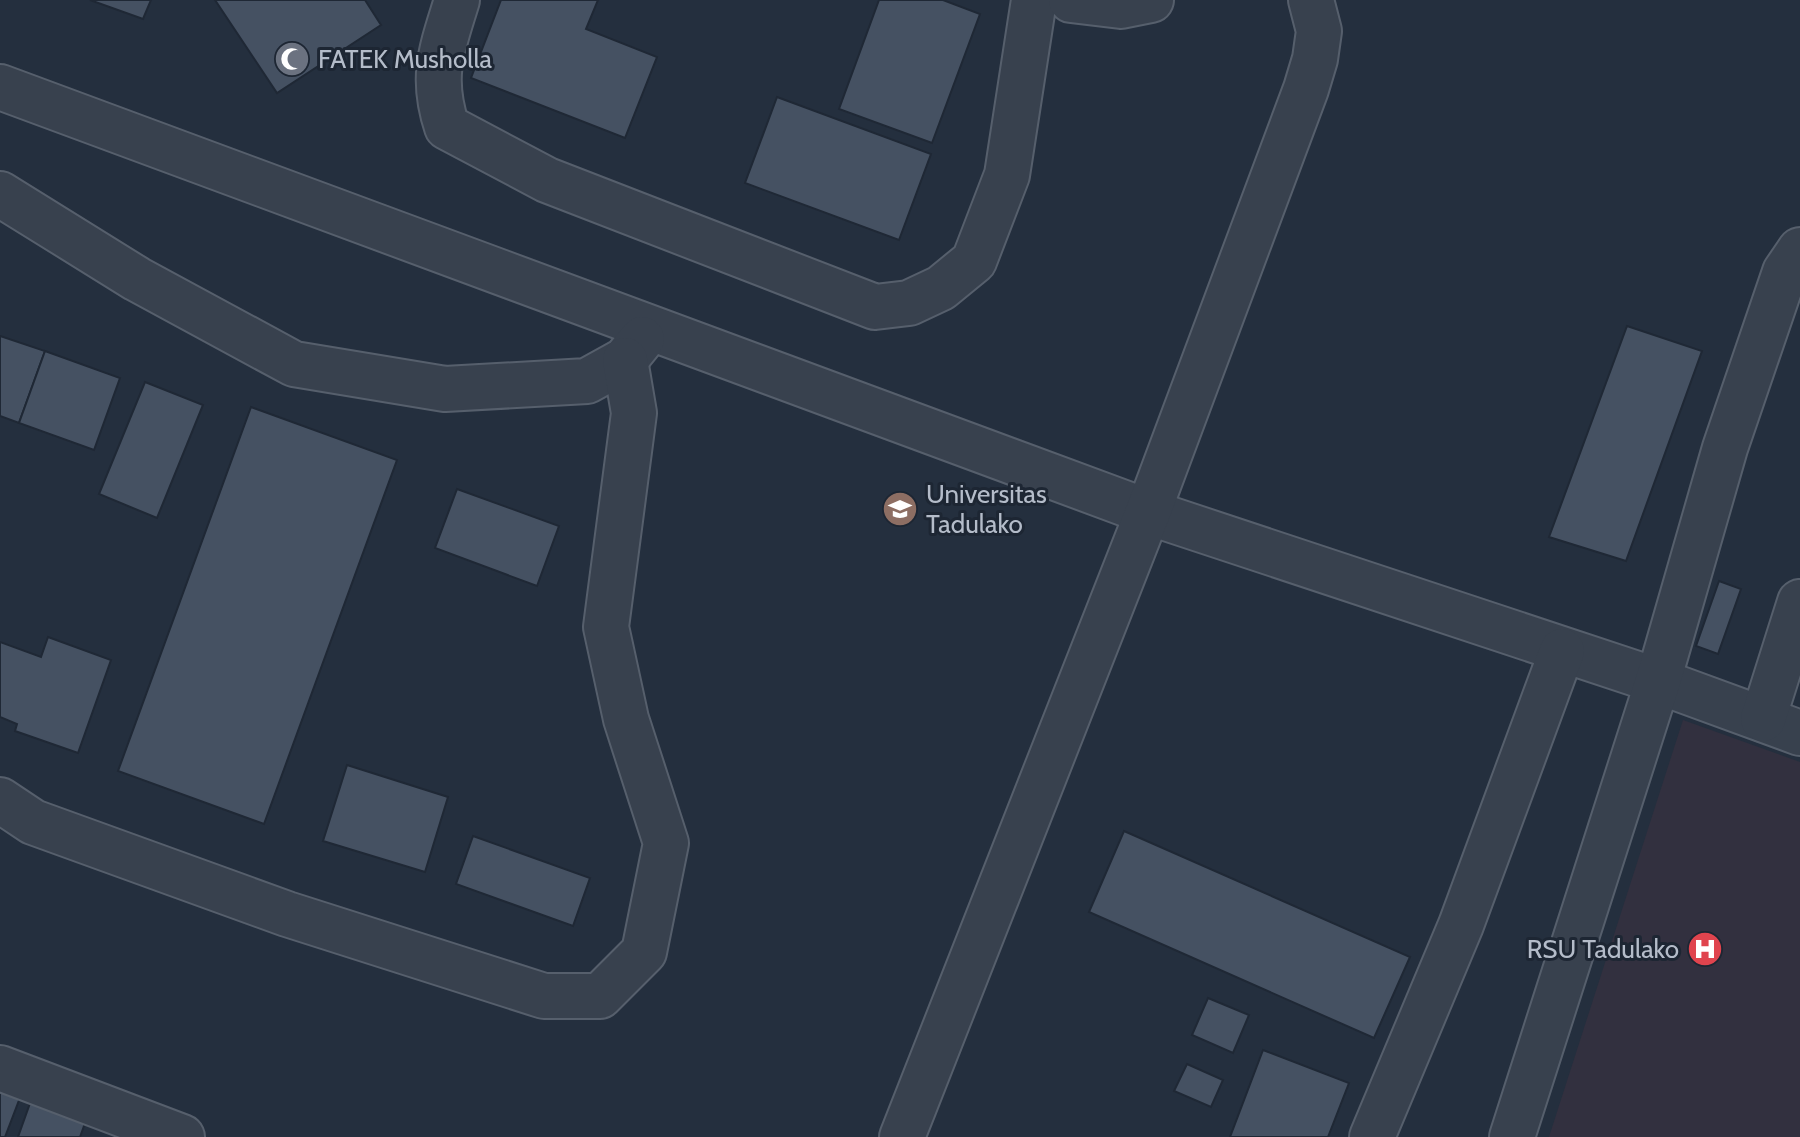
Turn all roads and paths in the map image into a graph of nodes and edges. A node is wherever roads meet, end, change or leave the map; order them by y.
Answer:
1 (457, 0) edge
2 (1034, 0) edge
3 (1071, 0) edge
4 (1151, 0) edge
5 (1311, 0) edge
6 (0, 87) edge
7 (0, 194) edge
8 (1800, 250) edge
9 (638, 344) junction
10 (1148, 512) junction
11 (1800, 602) edge
12 (1562, 651) junction
13 (1658, 681) junction
14 (1782, 726) edge
15 (0, 800) edge
16 (0, 1068) edge
17 (95, 1122) edge
18 (182, 1137) edge
19 (902, 1137) edge
20 (1372, 1137) edge
21 (1512, 1137) edge

1 - 2 street
3 - 4 street
5 - 10 street
6 - 9 street
7 - 9 street
8 - 13 street
9 - 10 street
9 - 15 street
10 - 12 street
10 - 19 street
11 - 14 street
12 - 13 street
12 - 20 street
13 - 14 street
13 - 21 street
16 - 17 street
17 - 18 street

